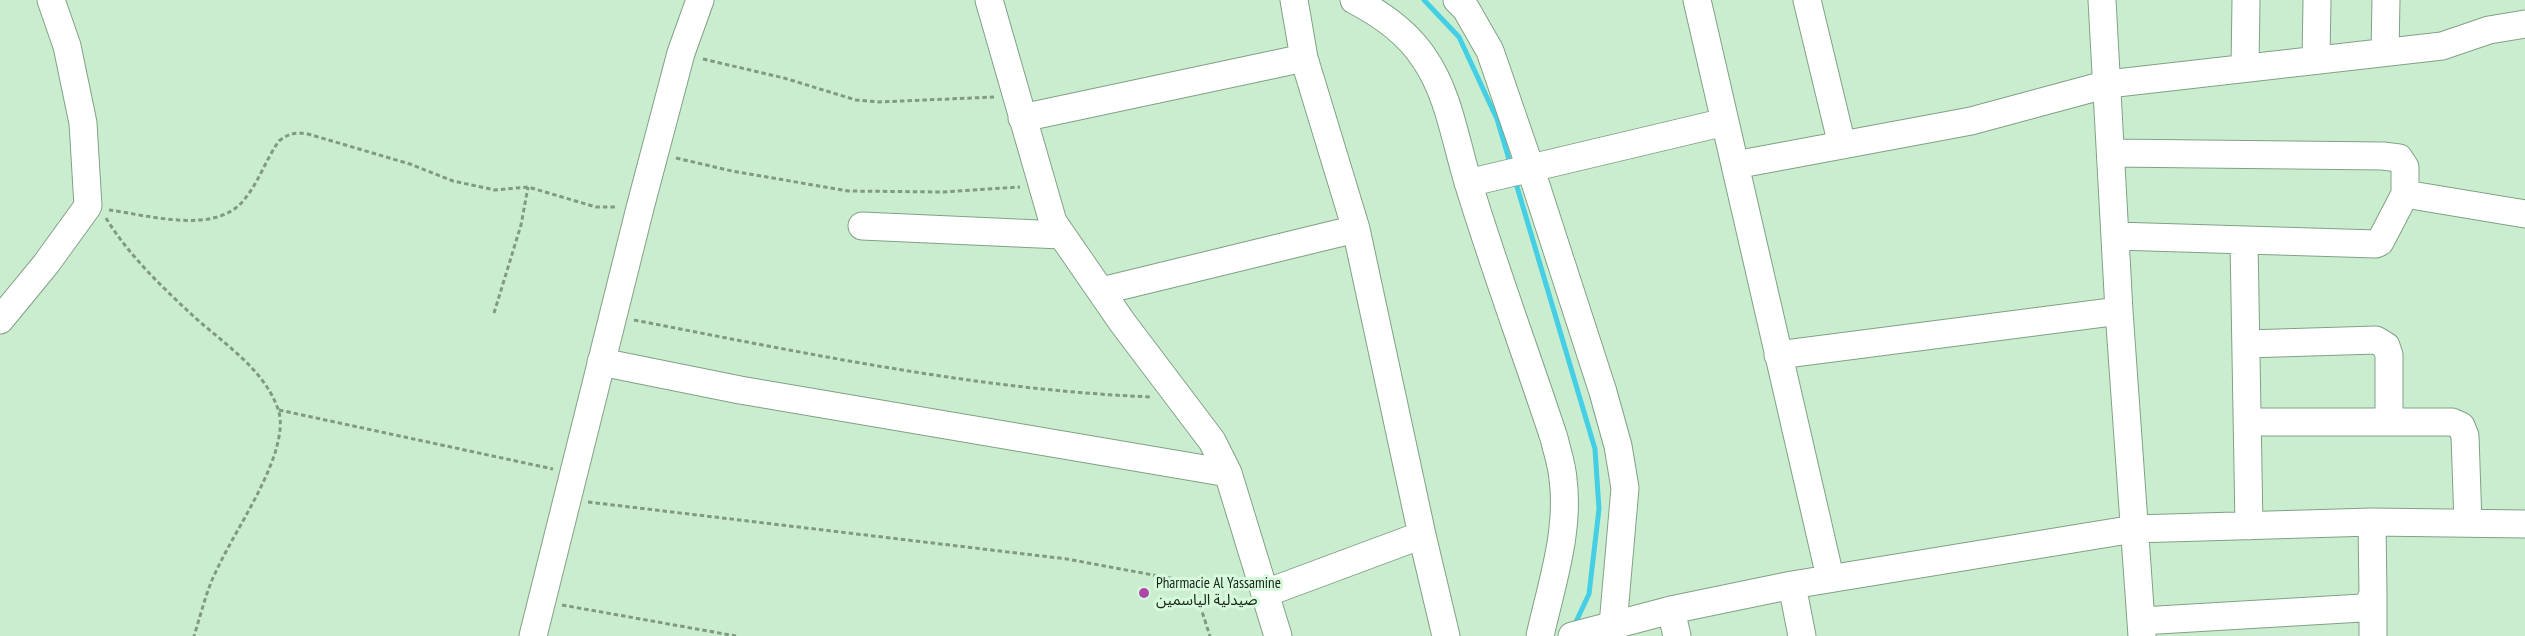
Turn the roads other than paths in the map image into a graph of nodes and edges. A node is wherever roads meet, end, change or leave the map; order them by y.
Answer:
1 (51, 0) edge
2 (700, 0) edge
3 (988, 0) edge
4 (1294, 0) edge
5 (1354, 0) edge
6 (1457, 0) edge
7 (1696, 0) edge
8 (1807, 0) edge
9 (2102, 0) edge
10 (2246, 0) edge
11 (2317, 0) edge
12 (2386, 0) edge
13 (2525, 24) edge
14 (2385, 52) junction
15 (1304, 58) junction
16 (2316, 60) junction
17 (2245, 68) junction
18 (2108, 84) junction
19 (1019, 107) junction
20 (1725, 122) junction
21 (1842, 145) junction
22 (2112, 153) junction
23 (1735, 165) junction
24 (1526, 168) junction
25 (1478, 181) junction
26 (2405, 194) junction
27 (2525, 214) edge
28 (862, 226) dead end
29 (1356, 229) junction
30 (1061, 235) junction
31 (2116, 236) junction
32 (2244, 240) junction
33 (1101, 291) junction
34 (2119, 311) junction
35 (0, 320) edge
36 (2246, 344) junction
37 (1778, 355) junction
38 (601, 362) junction
39 (2247, 422) junction
40 (2389, 422) junction
41 (1228, 473) junction
42 (2372, 522) junction
43 (2468, 523) junction
44 (2525, 524) edge
45 (2249, 526) junction
46 (2134, 529) junction
47 (1422, 535) junction
48 (1830, 577) junction
49 (1792, 585) junction
50 (1266, 593) junction
51 (2373, 595) junction
52 (1671, 610) junction
53 (2305, 624) edge
54 (2142, 628) edge
55 (1606, 630) edge
56 (533, 636) edge
57 (1278, 636) edge
58 (1446, 636) edge
59 (1540, 636) edge
60 (1572, 636) edge
61 (1677, 636) edge
62 (1802, 636) edge
63 (2373, 636) edge

1 - 35 street
2 - 38 street
3 - 19 street
4 - 15 street
5 - 25 street
6 - 24 street
7 - 20 street
8 - 21 street
9 - 18 street
10 - 17 street
11 - 16 street
12 - 14 street
13 - 14 street
14 - 16 street
15 - 19 street
15 - 29 street
16 - 17 street
17 - 18 street
18 - 21 street
18 - 22 street
19 - 30 street
20 - 23 street
20 - 24 street
21 - 23 street
22 - 26 street
22 - 31 street
23 - 37 street
24 - 25 street
24 - 55 street
25 - 59 street
26 - 27 street
26 - 32 street
28 - 30 street
29 - 33 street
29 - 47 street
30 - 33 street
31 - 32 street
31 - 34 street
32 - 36 street
33 - 41 street
34 - 37 street
34 - 46 street
36 - 39 street
36 - 40 street
37 - 48 street
38 - 41 street
38 - 56 street
39 - 40 street
39 - 45 street
40 - 43 street
41 - 50 street
42 - 43 street
42 - 45 street
42 - 51 street
43 - 44 street
45 - 46 street
46 - 48 street
46 - 54 street
47 - 50 street
47 - 58 street
48 - 49 street
49 - 52 street
49 - 62 street
50 - 57 street
51 - 53 street
51 - 63 street
52 - 55 street
52 - 61 street
53 - 54 street
55 - 60 street

